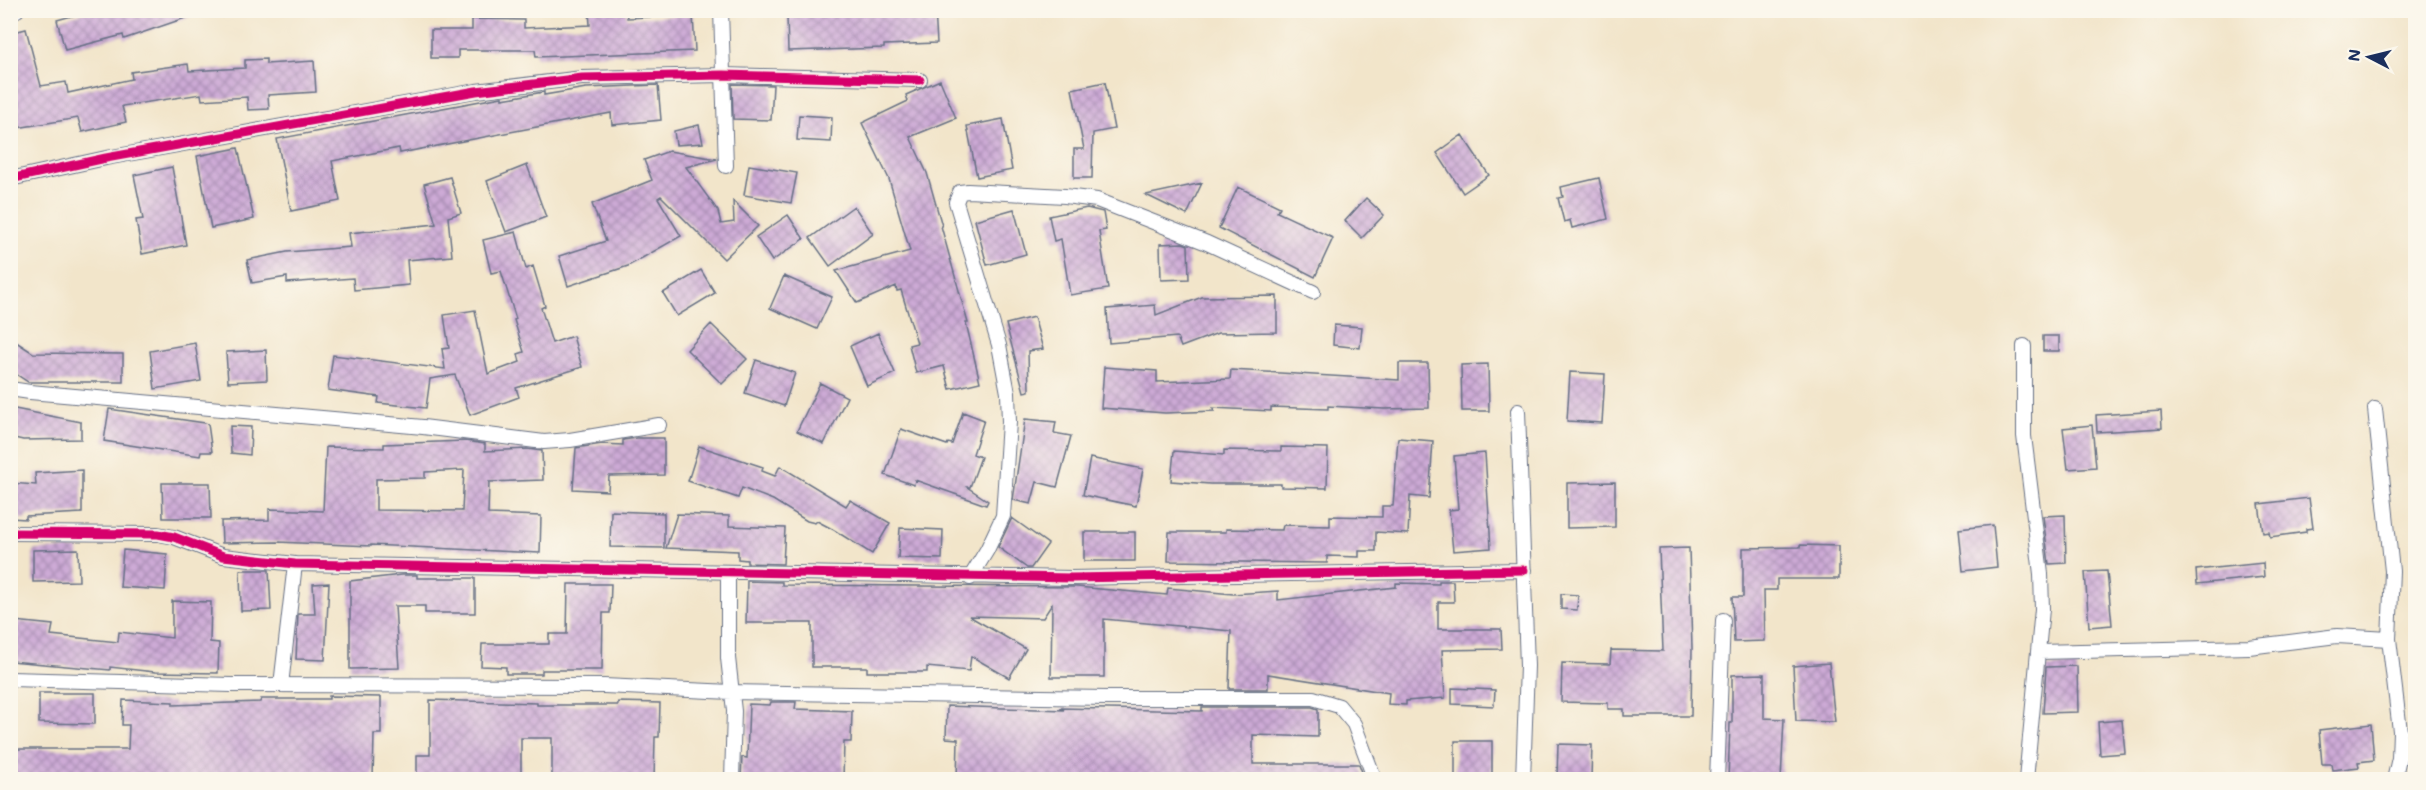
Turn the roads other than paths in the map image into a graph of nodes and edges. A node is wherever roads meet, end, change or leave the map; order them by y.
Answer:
1 (17, 10) edge
2 (721, 10) edge
3 (10, 13) edge
4 (723, 75) junction
5 (921, 81) dead end
6 (726, 166) dead end
7 (10, 179) edge
8 (1313, 292) dead end
9 (2024, 346) dead end
10 (10, 389) edge
11 (2375, 409) dead end
12 (1518, 411) dead end
13 (659, 425) dead end
14 (10, 533) edge
15 (295, 564) junction
16 (1524, 570) junction
17 (728, 573) junction
18 (970, 578) junction
19 (1723, 620) dead end
20 (2389, 639) junction
21 (2039, 652) junction
22 (10, 679) edge
23 (281, 685) junction
24 (731, 692) junction
25 (732, 780) edge
26 (1375, 780) edge
27 (1523, 780) edge
28 (1717, 780) edge
29 (2026, 780) edge
30 (2394, 780) edge

1 - 3 street
2 - 4 street
4 - 5 street
4 - 6 street
4 - 7 street
8 - 18 street
9 - 21 street
10 - 13 street
11 - 20 street
12 - 16 street
14 - 15 street
15 - 17 street
15 - 23 street
16 - 18 street
16 - 27 street
17 - 18 street
17 - 24 street
19 - 28 street
20 - 21 street
20 - 30 street
21 - 29 street
22 - 23 street
23 - 24 street
24 - 25 street
24 - 26 street

